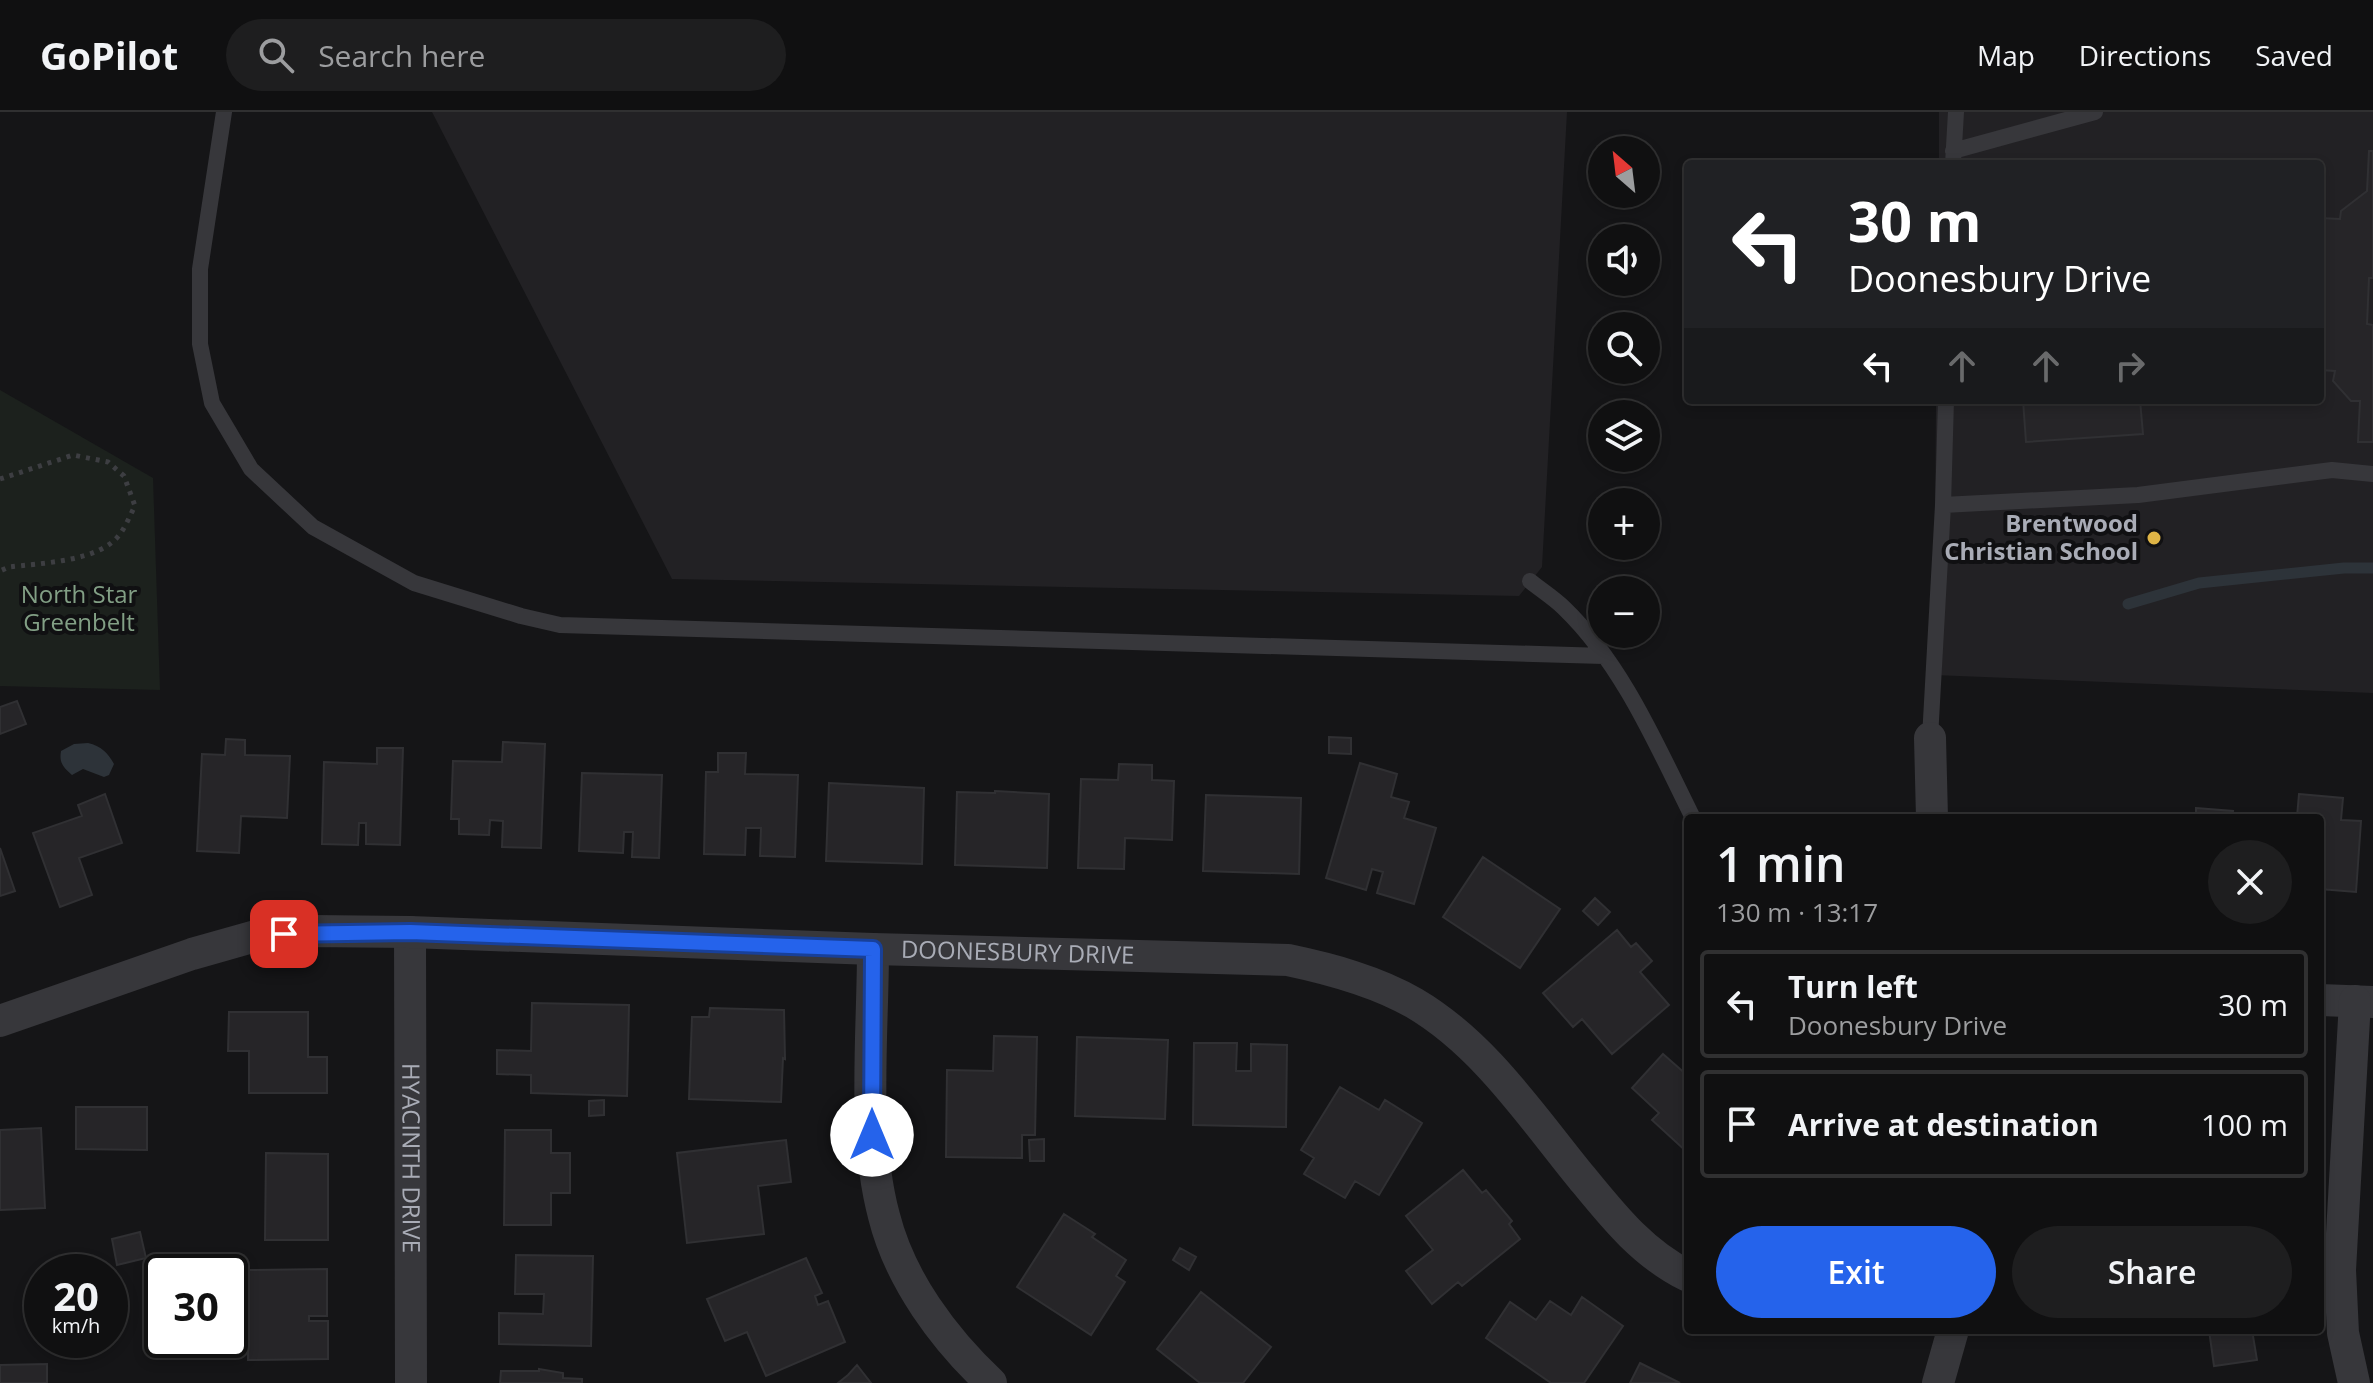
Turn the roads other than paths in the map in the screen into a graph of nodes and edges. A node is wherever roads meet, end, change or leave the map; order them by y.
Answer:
1 (224, 112) edge
2 (1956, 112) edge
3 (2095, 112) edge
4 (1953, 157) edge
5 (1946, 404) edge
6 (2373, 474) edge
7 (1943, 505) junction
8 (1530, 581) dead end
9 (1604, 656) junction
10 (1930, 738) joint
11 (1691, 814) edge
12 (1932, 814) edge
13 (410, 932) junction
14 (873, 949) junction
15 (2324, 1000) edge
16 (2364, 1002) edge
17 (0, 1021) edge
18 (1684, 1274) edge
19 (1952, 1334) edge
20 (411, 1383) edge
21 (991, 1383) edge
22 (1938, 1383) edge
23 (2354, 1383) edge

1 - 9 lane
2 - 4 lane
3 - 4 lane
5 - 7 lane
6 - 7 lane
7 - 10 lane
8 - 9 lane
9 - 11 lane
10 - 12 street
13 - 14 street, DOONESBURY DRIVE
13 - 17 street, DOONESBURY DRIVE
13 - 20 street, HYACINTH DRIVE
14 - 18 street, DOONESBURY DRIVE
14 - 21 street
15 - 16 street
16 - 23 street
19 - 22 street

